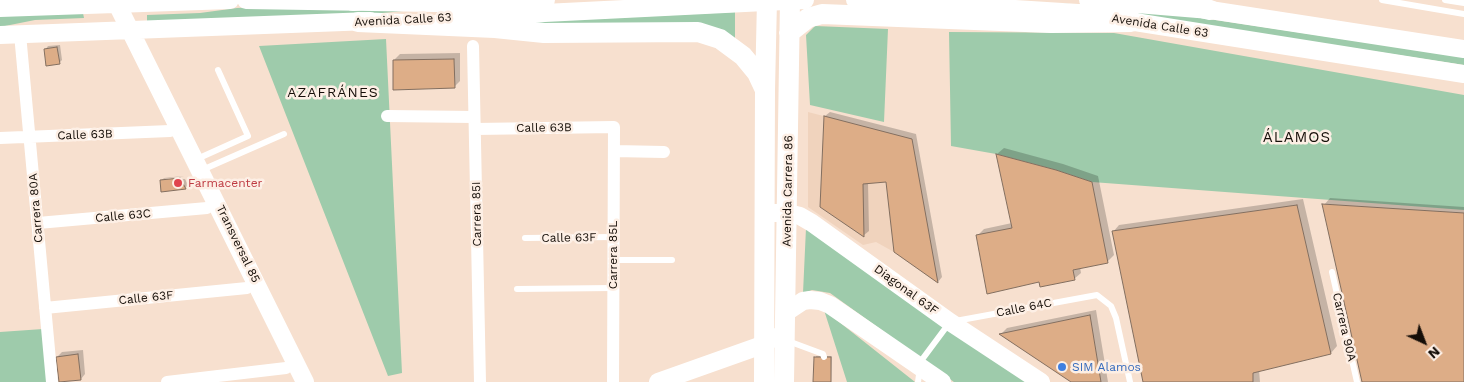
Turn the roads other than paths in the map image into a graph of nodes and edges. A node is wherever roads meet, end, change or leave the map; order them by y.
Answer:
1 (230, 0) edge
2 (246, 0) edge
3 (546, 0) edge
4 (767, 0) edge
5 (790, 0) edge
6 (805, 0) edge
7 (855, 0) edge
8 (1088, 0) edge
9 (1169, 0) edge
10 (1382, 0) edge
11 (1445, 0) edge
12 (357, 1) edge
13 (112, 2) edge
14 (1464, 3) edge
15 (0, 8) edge
16 (512, 8) junction
17 (1210, 10) junction
18 (1464, 14) edge
19 (358, 22) junction
20 (1131, 22) junction
21 (126, 30) junction
22 (789, 33) junction
23 (20, 34) junction
24 (0, 35) edge
25 (473, 46) dead end
26 (1464, 49) edge
27 (218, 70) dead end
28 (1462, 73) edge
29 (765, 90) junction
30 (387, 116) dead end
31 (475, 123) junction
32 (614, 127) joint
33 (170, 132) junction
34 (284, 134) dead end
35 (30, 137) junction
36 (0, 138) edge
37 (614, 151) junction
38 (664, 152) dead end
39 (196, 168) junction
40 (207, 208) junction
41 (765, 213) junction
42 (788, 213) junction
43 (38, 223) junction
44 (614, 237) junction
45 (525, 238) dead end
46 (613, 260) junction
47 (672, 260) dead end
48 (1332, 272) dead end
49 (246, 288) junction
50 (613, 288) junction
51 (517, 289) dead end
52 (46, 308) junction
53 (950, 322) junction
54 (785, 326) junction
55 (765, 344) junction
56 (824, 357) dead end
57 (918, 374) edge
58 (289, 375) edge
59 (52, 382) edge
60 (167, 382) edge
61 (305, 382) edge
62 (480, 382) edge
63 (613, 382) edge
64 (658, 382) edge
65 (764, 382) edge
66 (784, 382) edge
67 (942, 382) edge
68 (1041, 382) edge
69 (1130, 382) edge
70 (1357, 382) edge

1 - 13 main road
2 - 12 main road, Avenida Calle 63
3 - 16 main road, Avenida Calle 63
4 - 29 main road, Avenida Carrera 86
5 - 22 main road, Avenida Carrera 86
6 - 16 main road, Avenida Calle 63
7 - 20 main road, Avenida Calle 63
8 - 17 main road, Avenida Calle 63
9 - 17 main road
10 - 18 lane
11 - 14 lane
12 - 16 main road, Avenida Calle 63
13 - 15 main road
13 - 21 main road, Transversal 85
16 - 19 main road, Avenida Calle 63
17 - 26 main road, Avenida Calle 63
19 - 21 main road, Avenida Calle 63
19 - 29 main road
20 - 22 main road
20 - 28 main road, Avenida Calle 63
21 - 23 main road, Avenida Calle 63
21 - 33 main road, Transversal 85
21 - 39 main road, Transversal 85
22 - 42 main road, Avenida Carrera 86
23 - 24 main road, Avenida Calle 63
23 - 35 street, Carrera 80A
25 - 31 street, Carrera 85I
27 - 39 lane
29 - 41 main road, Avenida Carrera 86
30 - 31 street, Calle 63B
31 - 32 street, Calle 63B
31 - 62 street, Carrera 85I
32 - 37 street, Carrera 85L
33 - 35 street, Calle 63B
33 - 39 main road, Transversal 85
34 - 39 lane
35 - 36 street, Calle 63B
35 - 43 street, Carrera 80A
37 - 38 street
37 - 44 street, Carrera 85L
39 - 40 main road, Transversal 85
39 - 61 main road, Transversal 85
40 - 43 street, Calle 63C
40 - 49 main road, Transversal 85
41 - 42 main road, Diagonal 63F
41 - 55 main road, Avenida Carrera 86
42 - 53 main road, Diagonal 63F
42 - 54 main road, Avenida Carrera 86
43 - 52 street, Carrera 80A
44 - 45 lane, Calle 63F
44 - 46 street, Carrera 85L
46 - 47 lane
46 - 50 street, Carrera 85L
48 - 70 lane, Carrera 90A
49 - 52 street, Calle 63F
49 - 58 main road, Transversal 85
50 - 51 lane
50 - 63 street, Carrera 85L
52 - 59 street, Carrera 80A
53 - 57 lane
53 - 68 main road, Diagonal 63F
53 - 69 lane, Calle 64C
54 - 55 main road
54 - 56 lane
54 - 57 main road
54 - 66 main road, Avenida Carrera 86
55 - 64 main road
55 - 65 main road, Avenida Carrera 86
57 - 67 main road
58 - 60 street

